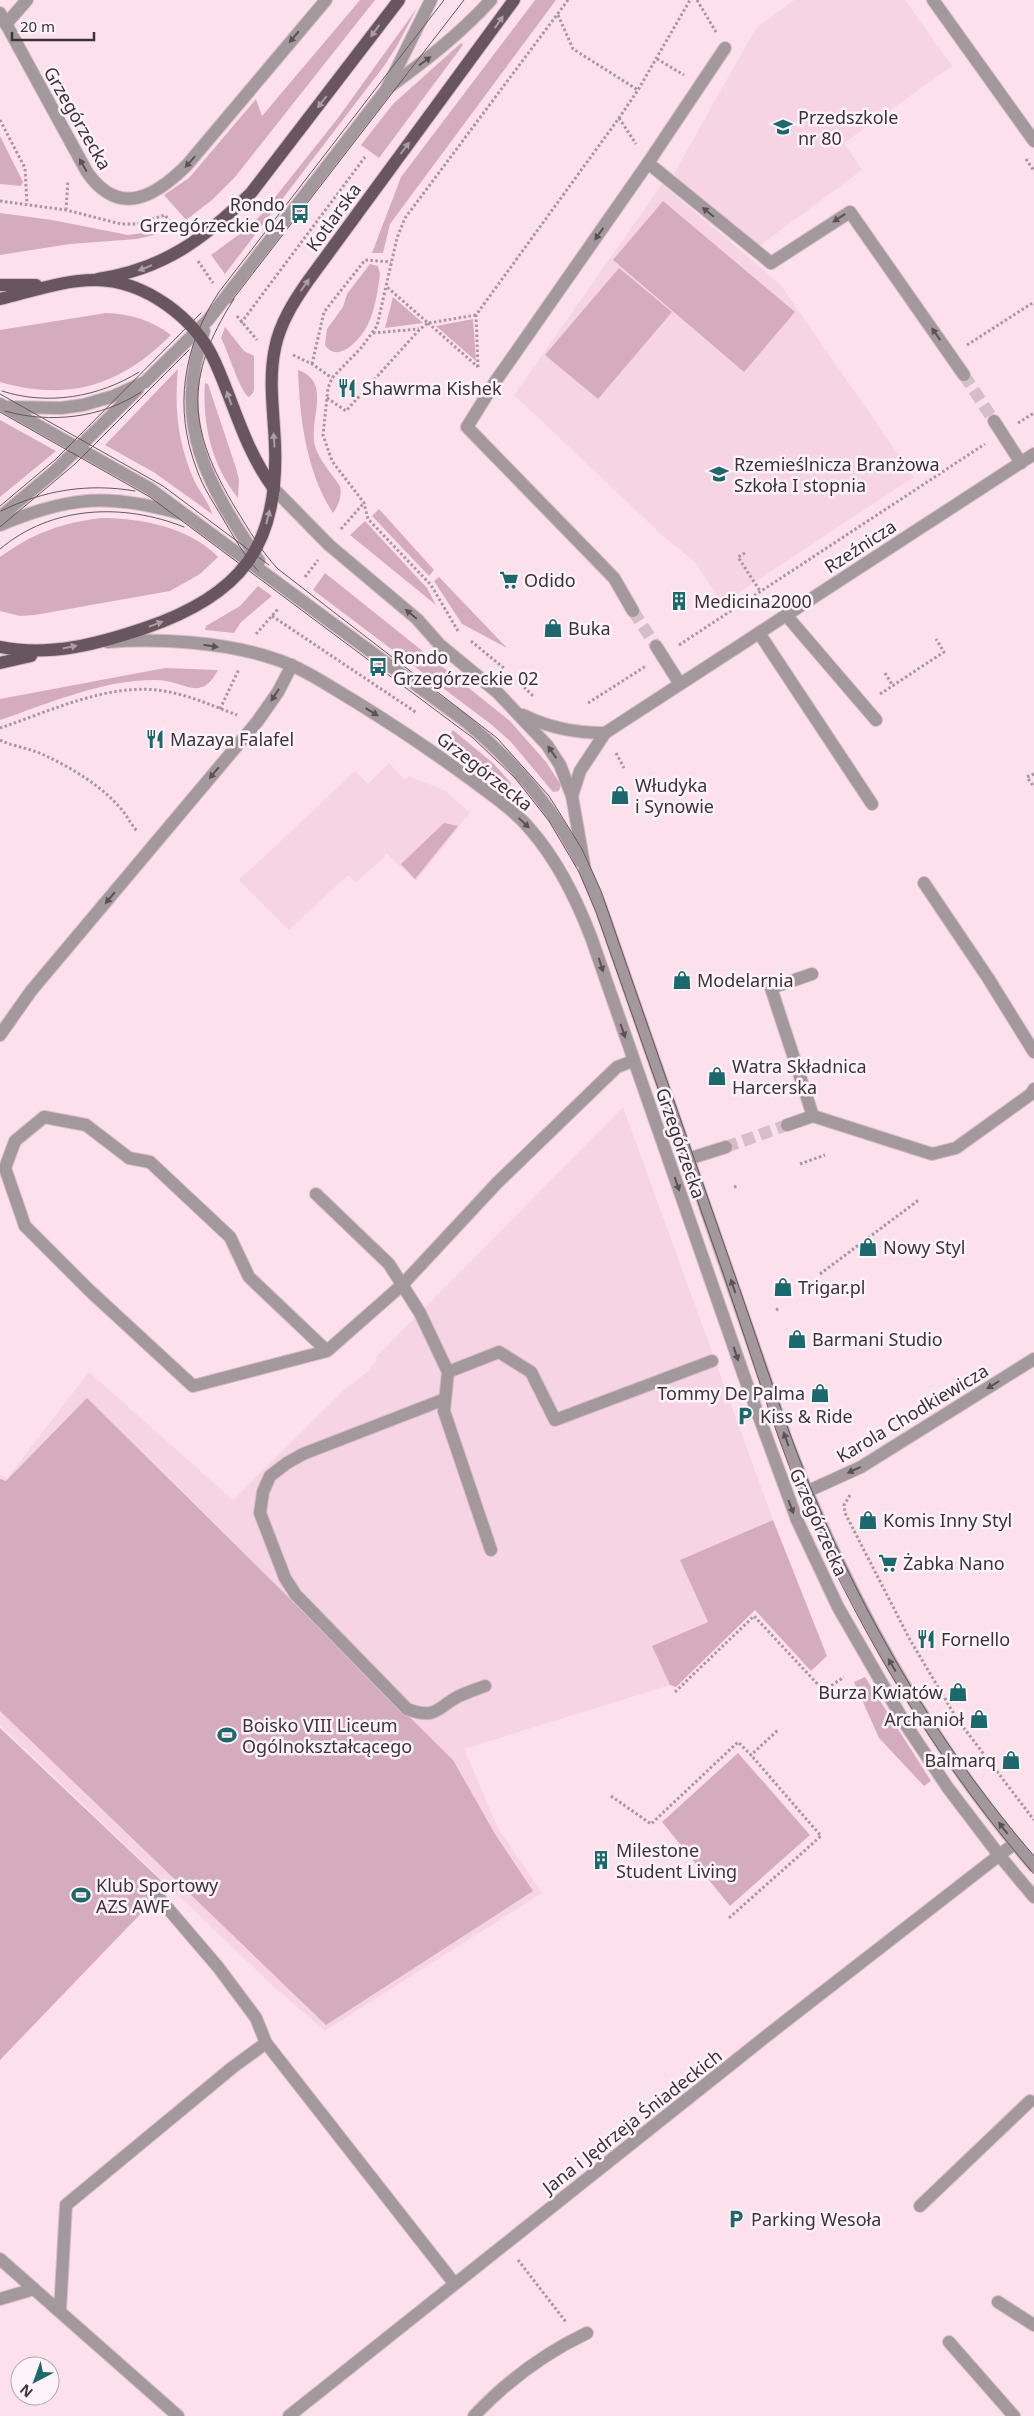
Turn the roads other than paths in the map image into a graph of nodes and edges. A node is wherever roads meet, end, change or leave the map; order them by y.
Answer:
1 (28, 0) edge
2 (326, 0) edge
3 (399, 0) edge
4 (431, 0) edge
5 (491, 0) edge
6 (514, 0) edge
7 (933, 0) edge
8 (3, 19) edge
9 (725, 48) road end
10 (386, 90) junction
11 (1034, 141) edge
12 (648, 163) junction
13 (98, 279) junction
14 (64, 283) junction
15 (0, 285) edge
16 (0, 300) edge
17 (200, 334) junction
18 (964, 375) tunnel mouth
19 (145, 382) junction
20 (3, 405) edge
21 (994, 421) tunnel mouth
22 (79, 448) junction
23 (1034, 454) edge
24 (1021, 462) junction
25 (274, 488) junction
26 (0, 517) edge
27 (191, 517) junction
28 (0, 525) edge
29 (252, 557) junction
30 (633, 611) tunnel mouth
31 (786, 615) junction
32 (759, 633) junction
33 (93, 642) junction
34 (0, 647) edge
35 (659, 651) tunnel mouth
36 (48, 652) junction
37 (0, 663) edge
38 (292, 665) junction
39 (680, 684) junction
40 (518, 712) junction
41 (876, 720) dead end
42 (605, 733) junction
43 (572, 796) junction
44 (872, 804) dead end
45 (585, 870) junction
46 (924, 884) dead end
47 (812, 974) dead end
48 (0, 1034) edge
49 (1034, 1052) edge
50 (634, 1061) junction
51 (1034, 1089) edge
52 (813, 1116) junction
53 (787, 1125) tunnel mouth
54 (726, 1146) tunnel mouth
55 (688, 1159) junction
56 (316, 1194) dead end
57 (402, 1285) junction
58 (327, 1351) junction
59 (1034, 1359) edge
60 (712, 1361) dead end
61 (448, 1372) junction
62 (445, 1399) junction
63 (806, 1492) junction
64 (491, 1550) dead end
65 (485, 1686) dead end
66 (1015, 1843) junction
67 (999, 1855) junction
68 (1034, 1866) edge
69 (1034, 1897) edge
70 (159, 1898) dead end
71 (266, 2043) junction
72 (1030, 2101) dead end
73 (920, 2206) dead end
74 (0, 2259) edge
75 (454, 2283) junction
76 (34, 2289) junction
77 (0, 2299) edge
78 (998, 2302) dead end
79 (60, 2311) junction
80 (1034, 2324) edge
81 (587, 2333) dead end
82 (949, 2342) dead end
83 (178, 2416) edge
84 (289, 2416) edge
85 (474, 2416) edge
86 (1014, 2416) edge

1 - 8 street
2 -> 8 street, Grzegórzecka
3 -> 13 main road
4 - 10 street
10 -> 5 street
25 -> 6 main road, Kotlarska
7 - 11 street
9 - 12 street
10 - 17 street
18 -> 12 street
12 -> 30 street
13 - 14 main road
13 - 17 main road
14 - 15 main road
14 - 16 main road
17 - 19 street
25 -> 17 main road
17 - 29 street
19 - 20 street
19 - 22 street
20 - 22 street
21 - 24 street
22 - 26 street
22 - 27 street
23 - 24 street, Rzeźnicza
24 - 31 street, Rzeźnicza
29 -> 25 main road, Kotlarska
40 -> 25 street, Grzegórzecka
27 - 28 street
27 - 29 street
33 -> 29 main road, Kotlarska
29 - 45 street
31 - 32 street, Rzeźnicza
31 - 41 street
32 - 39 street, Rzeźnicza
32 - 44 street
36 -> 33 main road, Kotlarska
33 -> 38 street, Grzegórzecka
34 - 36 main road
35 - 39 street
36 - 37 main road
38 -> 48 street
38 -> 50 street, Grzegórzecka
39 - 42 street, Rzeźnicza
40 - 42 street
43 -> 40 street, Grzegórzecka
42 - 43 street, Rzeźnicza
43 - 45 street, Grzegórzecka
45 - 55 street, Grzegórzecka
46 - 49 street
47 - 52 street
50 - 57 street
50 -> 67 street, Grzegórzecka
51 - 52 street
52 - 53 street
54 - 55 street
63 -> 55 street, Grzegórzecka
56 - 57 street
57 - 58 street
57 - 61 street
58 - 58 street
59 -> 63 street, Karola Chodkiewicza
60 - 61 street
61 - 62 street
62 - 64 street
62 - 65 street
66 -> 63 street, Grzegórzecka
66 - 67 street, Jana i Jędrzeja Śniadeckich
66 - 68 street, Grzegórzecka
67 - 69 street, Grzegórzecka
67 - 75 street, Jana i Jędrzeja Śniadeckich
70 - 71 street
71 - 75 street
71 - 79 street
72 - 73 street
74 - 76 street
75 - 84 street, Jana i Jędrzeja Śniadeckich
76 - 77 street
76 - 79 street
78 - 80 street
79 - 83 street
81 - 85 street
82 - 86 street

